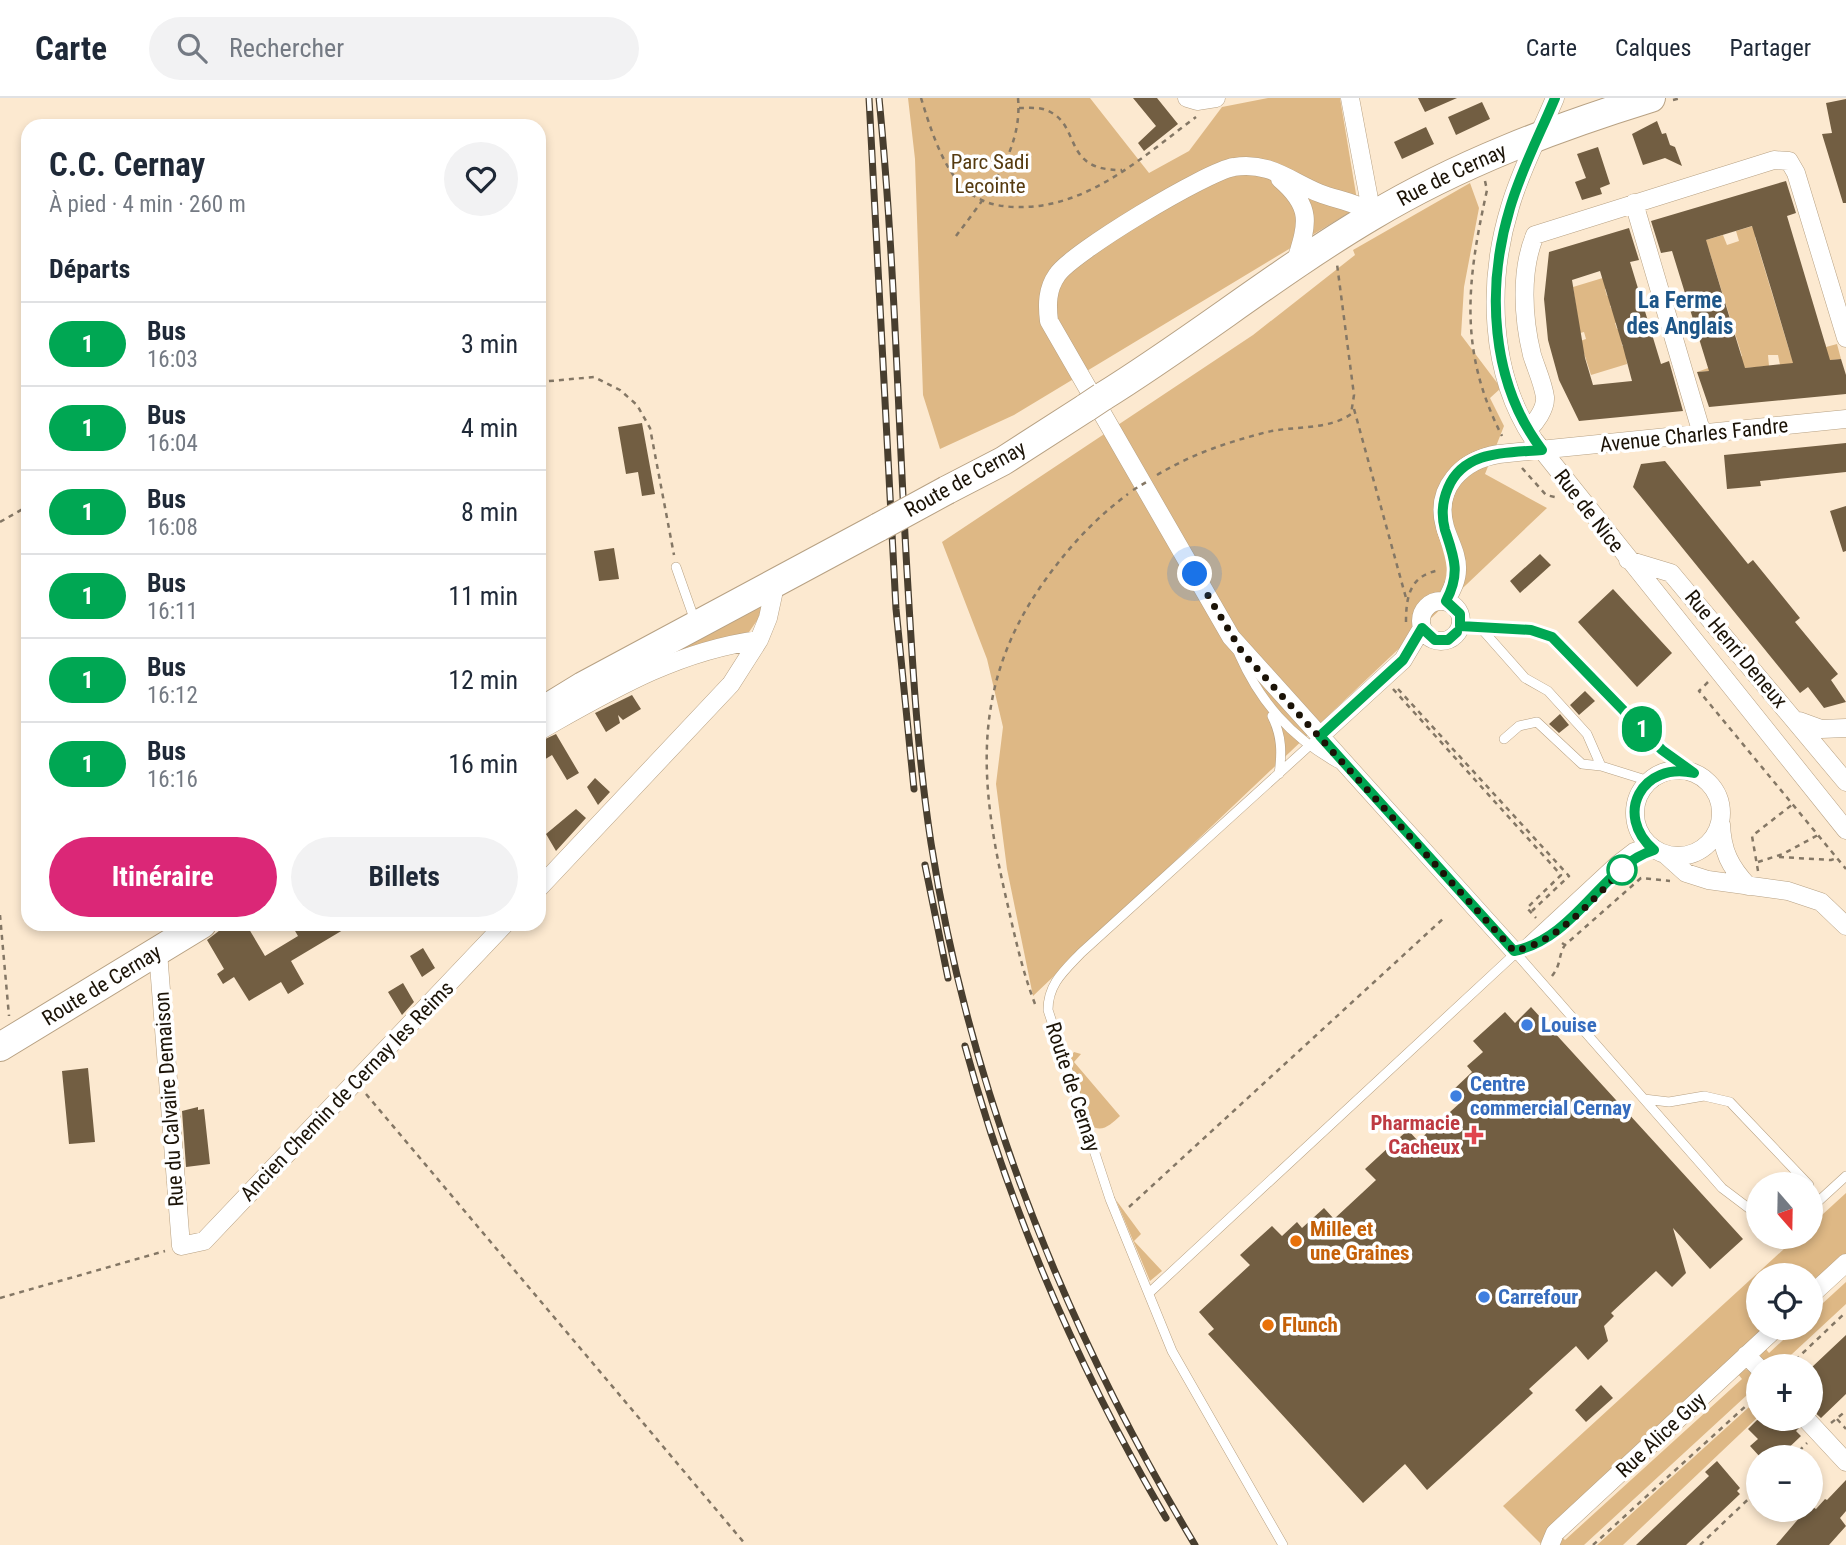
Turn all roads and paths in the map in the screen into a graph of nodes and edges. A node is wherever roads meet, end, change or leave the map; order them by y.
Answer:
1 (921, 98) edge
2 (1018, 98) edge
3 (1350, 98) edge
4 (1555, 98) edge
5 (1651, 98) edge
6 (1201, 99) edge
7 (1019, 108) junction
8 (1540, 135) junction
9 (1258, 168) junction
10 (1126, 169) junction
11 (982, 201) junction
12 (1634, 203) junction
13 (1372, 215) junction
14 (956, 236) dead end
15 (1334, 240) junction
16 (1295, 264) junction
17 (1846, 338) edge
18 (546, 381) edge
19 (1354, 407) junction
20 (1846, 419) edge
21 (1528, 430) junction
22 (1702, 434) junction
23 (1542, 450) junction
24 (21, 510) edge
25 (0, 522) edge
26 (1628, 560) junction
27 (676, 567) joint
28 (769, 585) junction
29 (1406, 598) dead end
30 (1446, 601) junction
31 (696, 624) junction
32 (1460, 626) junction
33 (1479, 626) junction
34 (1422, 628) junction
35 (1231, 637) junction
36 (759, 640) junction
37 (1709, 681) dead end
38 (1390, 682) junction
39 (1267, 705) junction
40 (546, 709) edge
41 (1797, 720) junction
42 (546, 727) edge
43 (1846, 728) edge
44 (1504, 739) dead end
45 (1315, 742) junction
46 (1601, 766) junction
47 (1694, 773) junction
48 (1279, 774) junction
49 (1649, 781) junction
50 (1846, 782) edge
51 (1721, 821) junction
52 (1846, 830) edge
53 (1818, 835) junction
54 (1655, 849) junction
55 (1776, 858) junction
56 (1837, 858) junction
57 (1758, 862) dead end
58 (1846, 869) edge
59 (546, 881) edge
60 (1748, 886) junction
61 (0, 915) edge
62 (1445, 916) dead end
63 (1846, 926) edge
64 (191, 931) edge
65 (498, 931) edge
66 (1565, 945) dead end
67 (1514, 951) junction
68 (158, 952) junction
69 (1543, 984) junction
70 (1048, 1010) junction
71 (10, 1042) edge
72 (357, 1083) junction
73 (1644, 1099) junction
74 (1797, 1172) edge
75 (1846, 1176) edge
76 (1824, 1196) edge
77 (1746, 1206) edge
78 (1129, 1207) dead end
79 (181, 1246) junction
80 (1846, 1264) edge
81 (1823, 1284) edge
82 (1149, 1293) junction
83 (0, 1298) edge
84 (1846, 1312) edge
85 (1802, 1354) edge
86 (1746, 1368) edge
87 (1746, 1406) edge
88 (1837, 1419) dead end
89 (1846, 1429) edge
90 (1817, 1431) edge
91 (1846, 1462) edge
92 (1746, 1501) edge
93 (746, 1545) edge
94 (1283, 1545) edge
95 (1550, 1545) edge
96 (1593, 1545) edge
97 (1700, 1545) edge

1 - 11 path
2 - 7 path
3 - 13 street
4 - 8 street, Rue de Nice
5 - 8 main road, Rue de Cernay
6 - 10 path
7 - 10 path
7 - 11 path
8 - 13 main road, Rue de Cernay
8 - 21 street, Rue de Nice
9 - 13 street
9 - 16 street
9 - 35 street
10 - 11 path
11 - 14 path
12 - 17 street
12 - 21 street
12 - 22 street
13 - 15 main road, Route de Cernay
15 - 16 main road, Route de Cernay
15 - 19 path
16 - 28 main road, Route de Cernay, bridge
18 - 27 path
19 - 29 path
19 - 70 path, bridge
20 - 22 street, Avenue Charles Fandre
21 - 23 street, Rue de Nice
22 - 23 street, Avenue Charles Fandre
23 - 26 street, Rue de Nice
23 - 30 street, Avenue Charles Fandre
24 - 25 path
26 - 41 street, Rue Henri Deneux
26 - 52 street, Rue de Nice
27 - 31 lane
28 - 31 main road, Route de Cernay
28 - 36 street
30 - 32 street
30 - 34 street
31 - 40 main road, Route de Cernay
32 - 33 lane
32 - 34 street
33 - 46 lane
33 - 47 lane
34 - 38 street
35 - 39 lane
35 - 45 street
36 - 42 street
36 - 59 street
37 - 53 path
38 - 38 path
38 - 45 street
39 - 45 lane
39 - 48 lane
41 - 43 street
41 - 50 street, Rue Henri Deneux
44 - 46 lane
45 - 48 lane, Route de Cernay
45 - 67 street
46 - 49 lane
47 - 49 street
47 - 51 street
48 - 70 lane, Route de Cernay
49 - 54 street
51 - 54 street
51 - 60 street
53 - 55 path
53 - 56 path
54 - 60 street
54 - 67 lane
55 - 56 path
55 - 57 path
56 - 58 path
60 - 63 street
61 - 71 path
62 - 78 path
64 - 68 main road, Route de Cernay
65 - 72 street, Ancien Chemin de Cernay les Reims
66 - 69 path
67 - 69 lane
67 - 82 lane
68 - 71 main road, Route de Cernay
68 - 79 street, Rue du Calvaire Demaison
69 - 73 lane
70 - 82 lane, Route de Cernay
72 - 79 street, Ancien Chemin de Cernay les Reims
72 - 93 path
73 - 74 lane
73 - 77 lane
75 - 76 lane
79 - 83 path
80 - 81 street
82 - 94 lane, Route de Cernay
84 - 85 path
86 - 95 street, Rue Alice Guy
87 - 96 path
88 - 89 path
90 - 91 street
92 - 97 path

